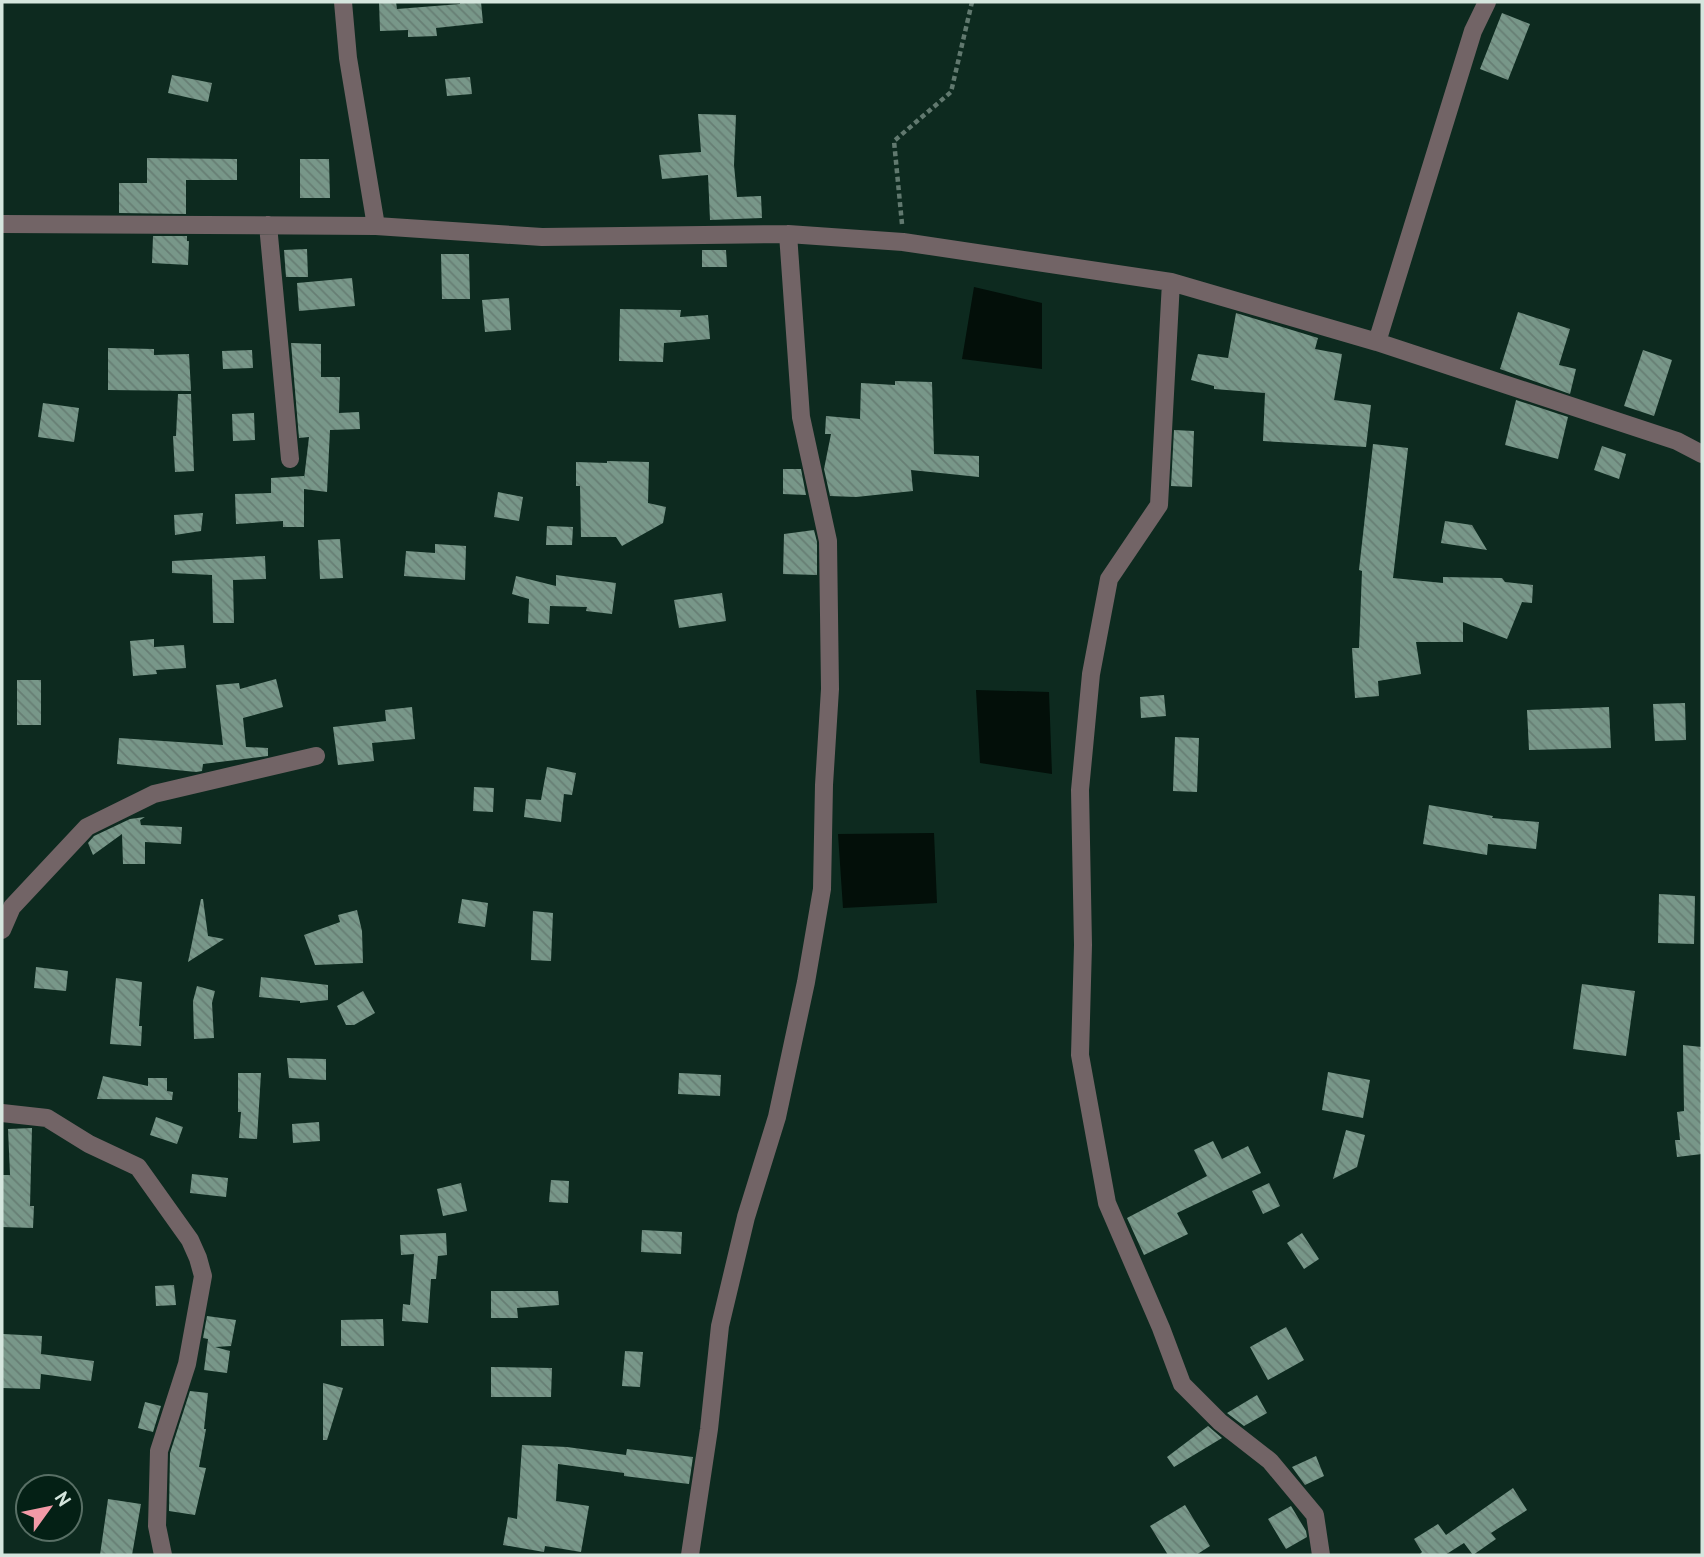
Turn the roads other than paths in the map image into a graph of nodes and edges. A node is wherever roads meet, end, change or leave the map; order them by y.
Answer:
1 (343, 2) edge
2 (1487, 2) edge
3 (2, 224) edge
4 (268, 225) junction
5 (376, 226) junction
6 (788, 234) junction
7 (1171, 282) junction
8 (1377, 342) junction
9 (1702, 454) edge
10 (290, 459) dead end
11 (316, 756) dead end
12 (2, 930) edge
13 (2, 1113) edge
14 (163, 1555) edge
15 (690, 1555) edge
16 (1321, 1555) edge

1 - 5 street
2 - 8 street
3 - 4 street
4 - 5 street
4 - 10 street
5 - 6 street
6 - 7 street
6 - 15 street
7 - 8 street
7 - 16 street
8 - 9 street
11 - 12 street
13 - 14 street

